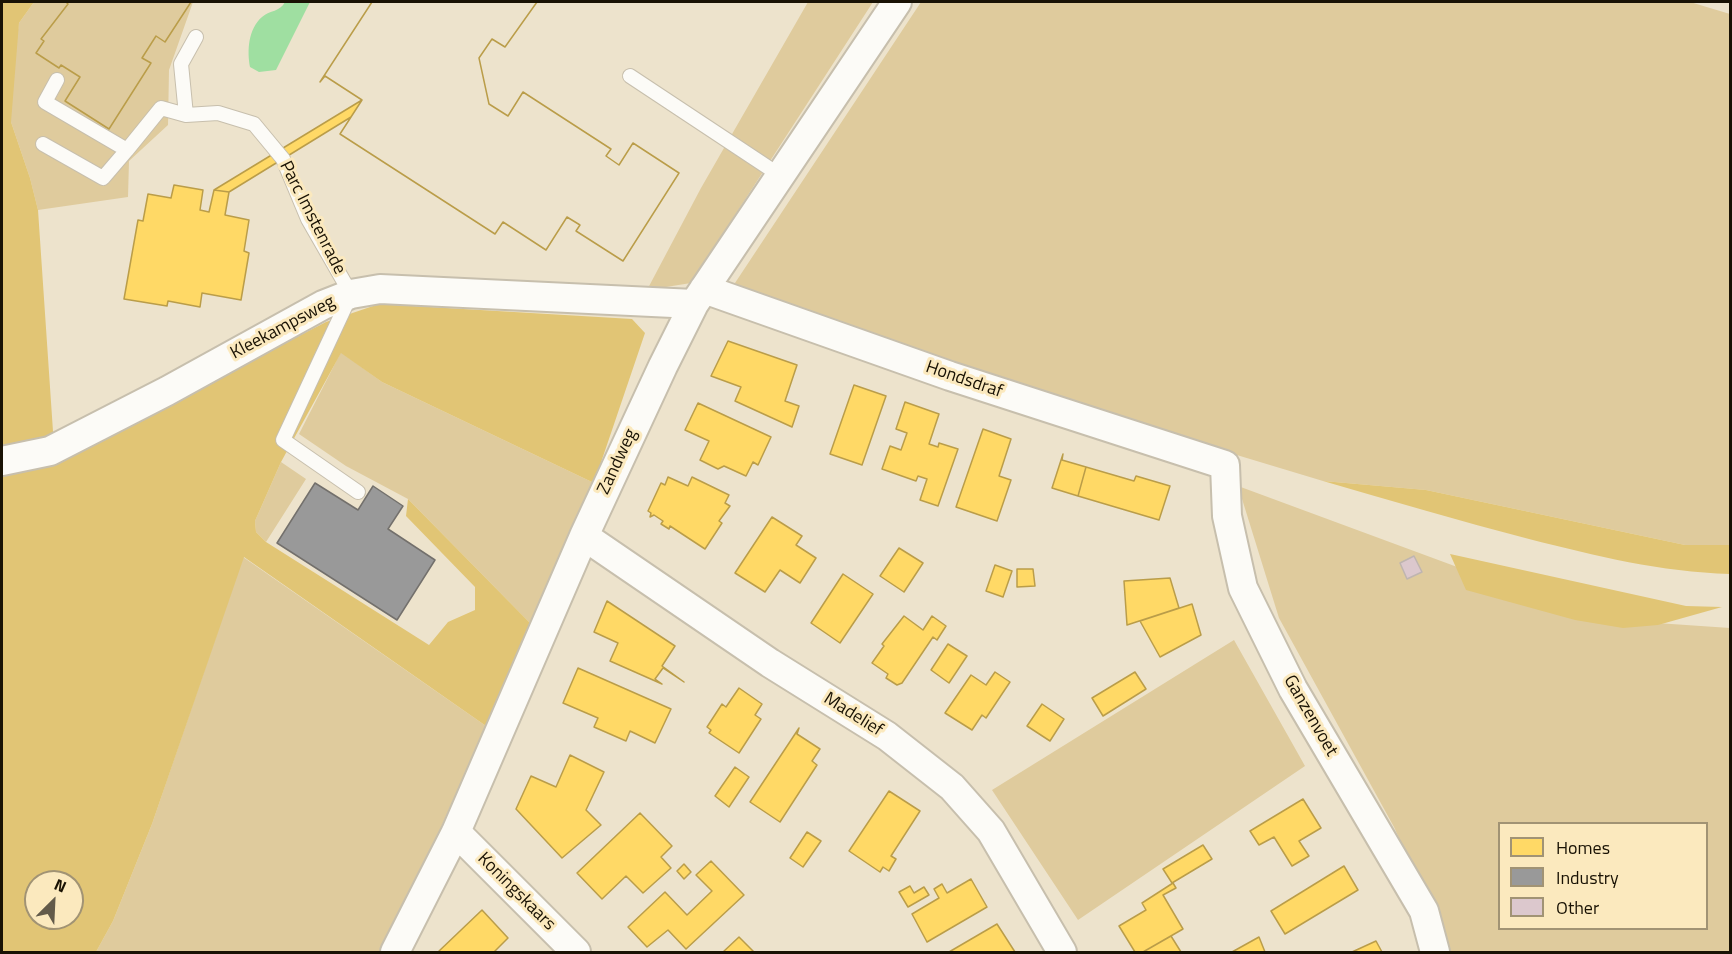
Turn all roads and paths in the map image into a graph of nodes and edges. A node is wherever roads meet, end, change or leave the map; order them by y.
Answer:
1 (897, 2) edge
2 (196, 37) dead end
3 (630, 76) dead end
4 (57, 80) dead end
5 (186, 115) junction
6 (43, 144) dead end
7 (127, 150) junction
8 (781, 176) junction
9 (351, 294) junction
10 (699, 297) junction
11 (2, 461) edge
12 (1225, 465) joint
13 (358, 492) dead end
14 (584, 536) junction
15 (456, 832) junction
16 (395, 952) edge
17 (576, 952) edge
18 (1062, 952) edge
19 (1435, 952) edge

1 - 8 street, Zandweg
2 - 5 lane
3 - 8 lane
4 - 7 lane
5 - 7 lane, Parc Imstenrade
5 - 9 lane, Parc Imstenrade
6 - 7 lane
8 - 10 street, Zandweg
9 - 10 street, Kleekampsweg
9 - 11 street, Kleekampsweg
9 - 13 lane
10 - 12 street, Hondsdraf
10 - 14 street, Zandweg
12 - 19 street, Ganzenvoet
14 - 15 street, Zandweg
14 - 18 street, Madelief
15 - 16 street, Zandweg
15 - 17 street, Koningskaars

